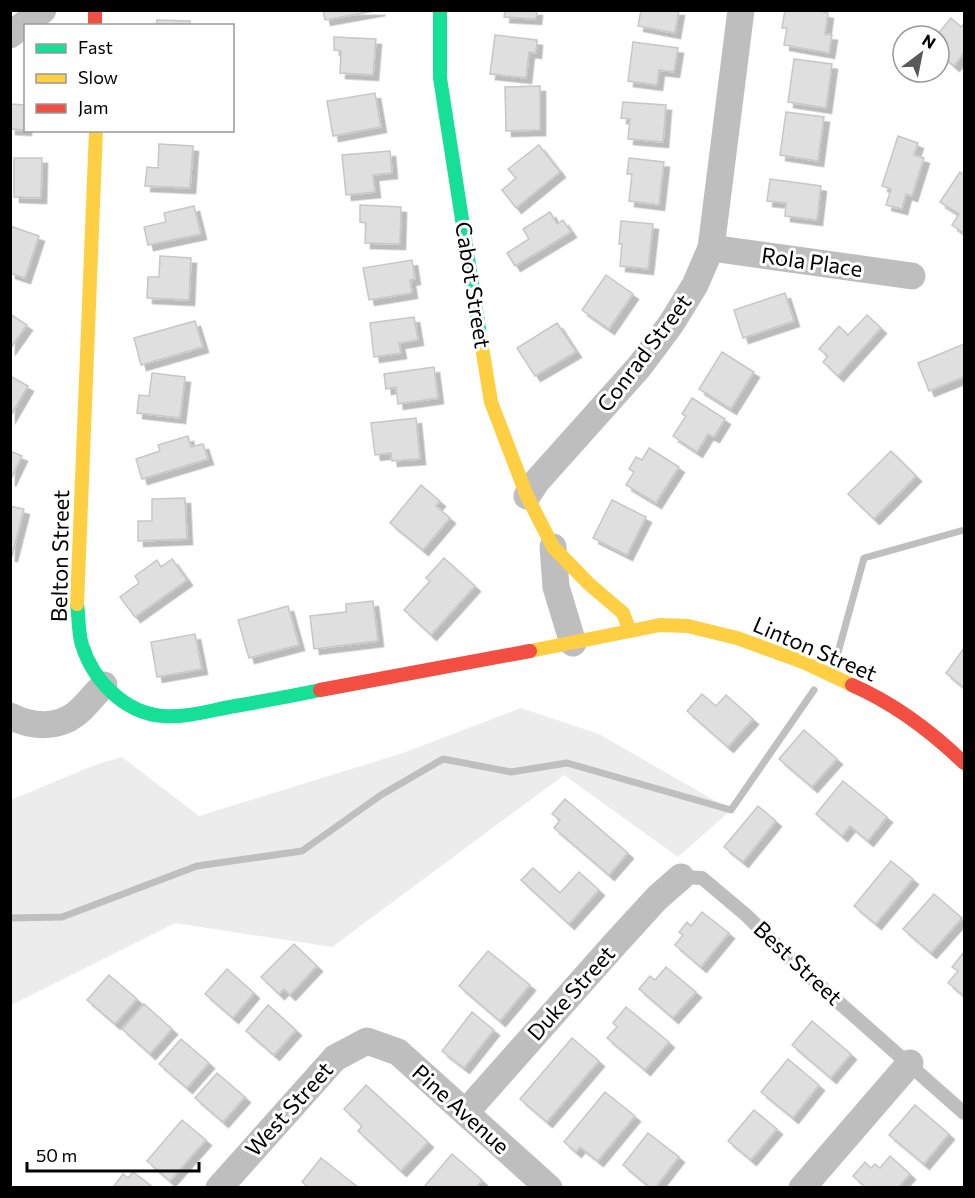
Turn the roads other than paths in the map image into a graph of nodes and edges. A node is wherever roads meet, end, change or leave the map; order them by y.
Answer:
1 (43, 10) edge
2 (440, 10) edge
3 (741, 10) edge
4 (24, 24) edge
5 (25, 24) edge
6 (10, 35) edge
7 (96, 132) edge
8 (711, 248) junction
9 (912, 276) dead end
10 (527, 496) junction
11 (553, 547) junction
12 (630, 631) junction
13 (573, 643) junction
14 (104, 685) junction
15 (11, 716) edge
16 (964, 763) edge
17 (681, 878) joint
18 (367, 1041) joint
19 (909, 1063) junction
20 (466, 1112) junction
21 (964, 1113) edge
22 (219, 1188) edge
23 (549, 1188) edge
24 (802, 1188) edge

1 - 5 street
2 - 10 street, Cabot Street
3 - 8 street, Conrad Street
4 - 6 street
7 - 14 street, Belton Street
8 - 9 street, Rola Place
8 - 10 street, Conrad Street
10 - 11 street, Cabot Street
11 - 12 street, Cabot Street
11 - 13 street, Cabot Street
12 - 13 street, Belton Street
12 - 16 street, Linton Street
13 - 14 street, Belton Street
14 - 15 street
17 - 19 lane, Best Street
17 - 20 street, Duke Street
18 - 20 street, Pine Avenue
18 - 22 street, West Street
19 - 21 lane, Best Street
19 - 24 street
20 - 23 street, Pine Avenue

